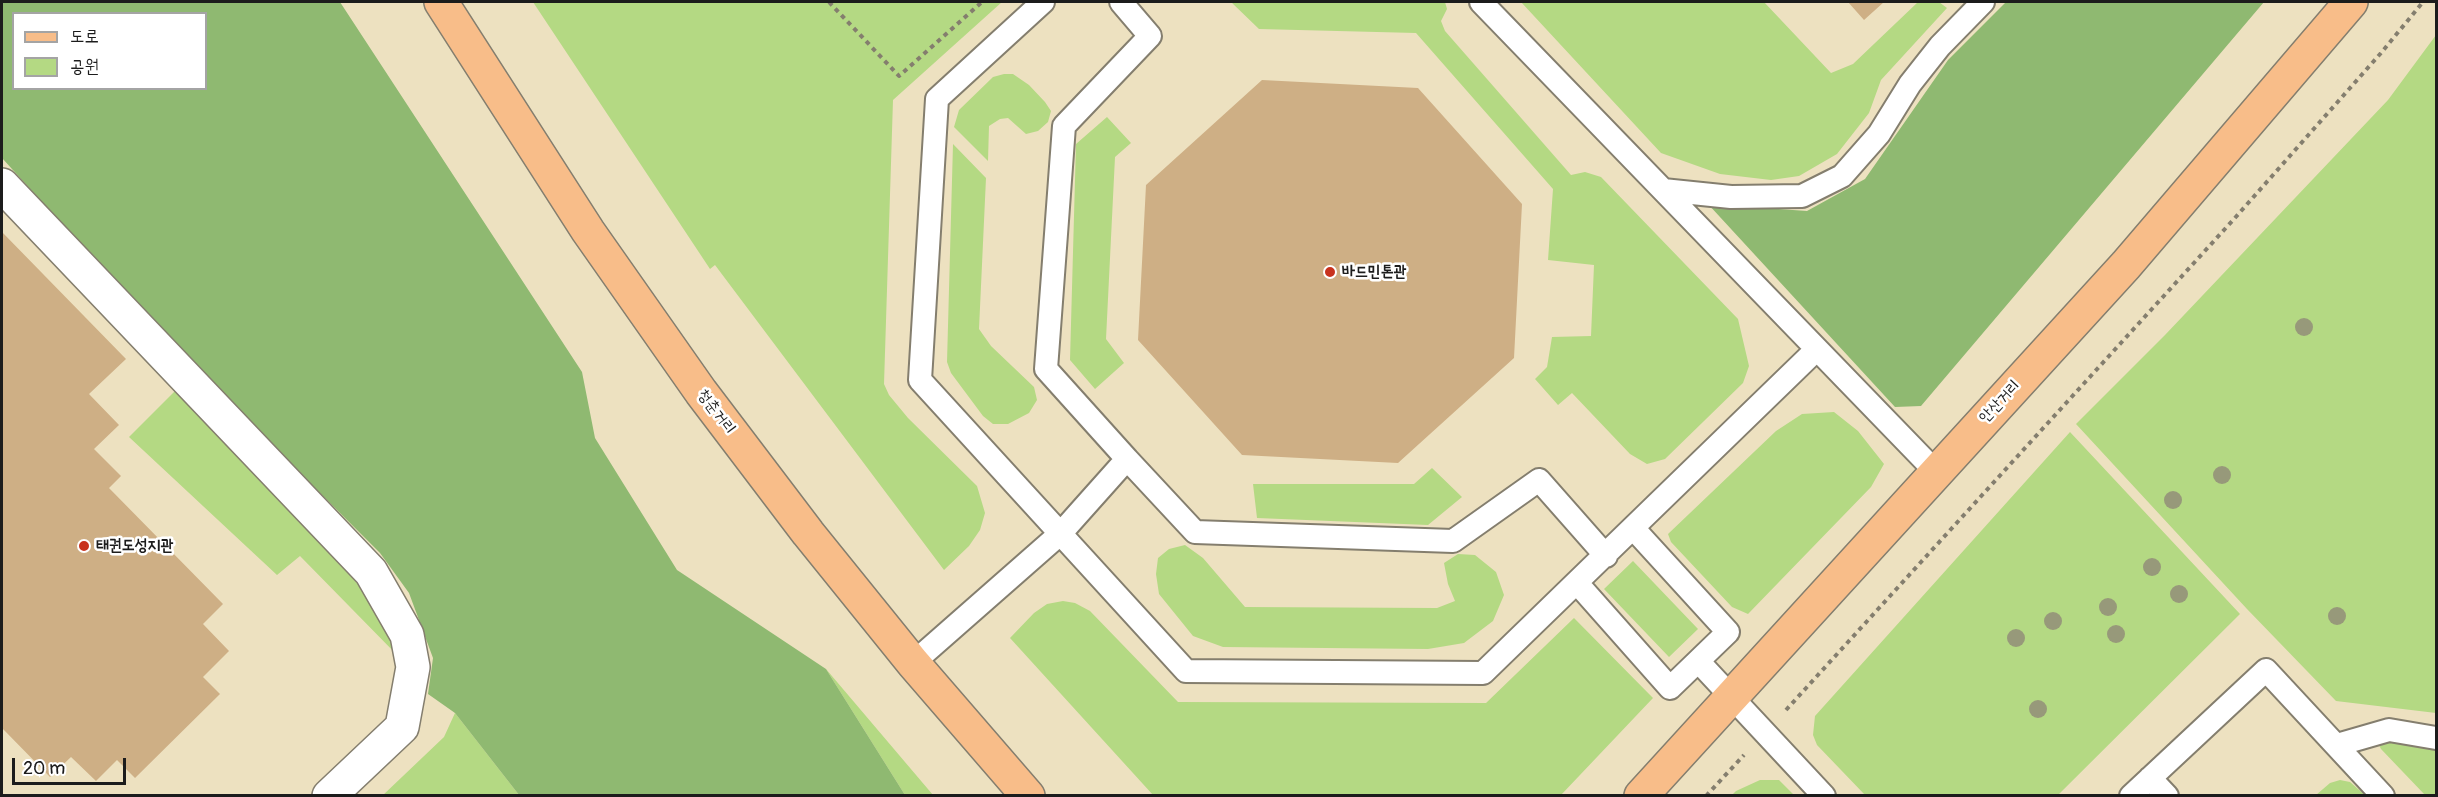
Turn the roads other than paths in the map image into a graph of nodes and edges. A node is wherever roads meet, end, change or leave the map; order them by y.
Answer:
1 (441, 2) edge
2 (1043, 2) edge
3 (1121, 2) edge
4 (1481, 2) edge
5 (1983, 2) edge
6 (2351, 2) edge
7 (2, 185) edge
8 (1664, 190) junction
9 (1817, 349) junction
10 (1127, 459) junction
11 (1936, 472) junction
12 (1633, 528) junction
13 (1060, 534) junction
14 (1606, 556) junction
15 (1576, 583) junction
16 (1698, 661) junction
17 (913, 663) junction
18 (1732, 699) junction
19 (2436, 738) edge
20 (2337, 745) junction
21 (2150, 778) junction
22 (331, 795) edge
23 (1028, 795) edge
24 (1641, 795) edge
25 (1824, 795) edge
26 (2131, 795) edge
27 (2167, 795) edge
28 (2383, 795) edge

1 - 17 main road, 청춘거리
2 - 13 lane
3 - 10 lane
4 - 8 lane
5 - 8 lane
6 - 11 main road, 안산거리
7 - 22 street
8 - 9 lane
9 - 11 lane
9 - 12 lane
10 - 13 lane
10 - 14 lane
11 - 18 main road, 안산거리
12 - 14 lane
12 - 16 lane
13 - 15 lane
13 - 17 lane
14 - 15 lane
15 - 16 lane
16 - 18 lane
17 - 23 main road, 청춘거리
18 - 24 main road, 안산거리
18 - 25 lane
19 - 20 lane
20 - 21 lane
20 - 28 lane
21 - 26 lane
21 - 27 lane

